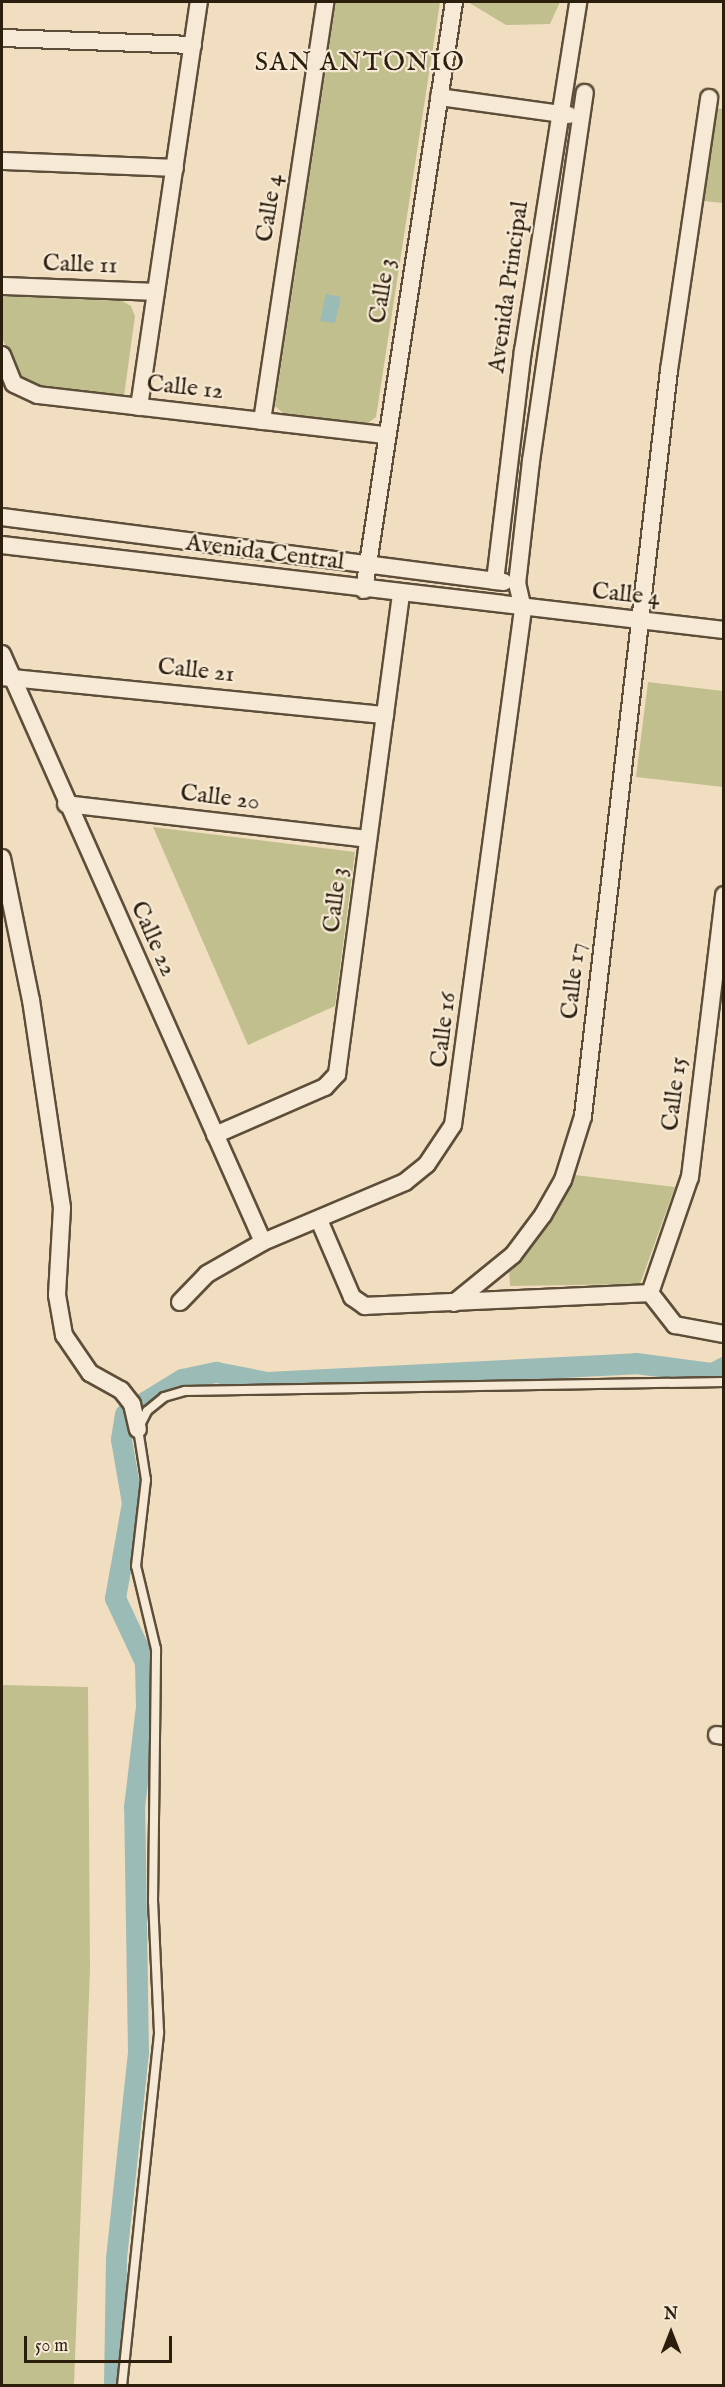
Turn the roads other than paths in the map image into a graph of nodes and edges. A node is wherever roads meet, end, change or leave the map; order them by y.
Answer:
1 (199, 2) edge
2 (325, 2) edge
3 (454, 2) edge
4 (578, 2) edge
5 (2, 38) edge
6 (193, 45) junction
7 (585, 93) dead end
8 (439, 98) junction
9 (709, 98) dead end
10 (558, 113) junction
11 (581, 117) junction
12 (2, 161) edge
13 (175, 168) junction
14 (2, 286) edge
15 (156, 292) junction
16 (2, 356) edge
17 (139, 407) junction
18 (262, 421) junction
19 (384, 435) junction
20 (2, 517) edge
21 (2, 545) edge
22 (367, 565) junction
23 (495, 581) junction
24 (517, 584) junction
25 (363, 590) junction
26 (401, 594) junction
27 (523, 609) junction
28 (639, 620) junction
29 (723, 630) edge
30 (2, 654) edge
31 (6, 677) edge
32 (385, 715) junction
33 (66, 804) junction
34 (368, 839) junction
35 (2, 858) edge
36 (723, 895) edge
37 (215, 1135) junction
38 (319, 1220) junction
39 (263, 1242) junction
40 (650, 1293) junction
41 (180, 1302) dead end
42 (454, 1303) junction
43 (723, 1334) edge
44 (723, 1382) edge
45 (136, 1415) junction
46 (122, 2385) edge

1 - 6 street
2 - 18 street, Calle 4
3 - 8 street, Calle 3
4 - 10 street, Avenida Principal
5 - 6 street
6 - 13 street
7 - 11 street, Avenida Principal
8 - 10 street
8 - 19 street, Calle 3
9 - 28 street, Calle 17
10 - 11 street
10 - 23 street, Avenida Principal
11 - 24 street, Avenida Principal
12 - 13 street
13 - 15 street
14 - 15 street, Calle 11
15 - 17 street
16 - 17 street, Calle 12
17 - 18 street, Calle 12
18 - 19 street, Calle 12
19 - 22 street, Calle 3
20 - 22 street, Avenida Central
21 - 25 street, Avenida Central
22 - 23 street, Avenida Central
22 - 25 street, Calle 3
23 - 24 street, Avenida Central
24 - 27 street, Avenida Principal
25 - 26 street, Avenida Central
26 - 27 street, Avenida Central
26 - 32 street, Calle 3
27 - 28 street, Calle 4
27 - 38 street, Calle 16
28 - 29 street, Calle 4
28 - 42 street, Calle 17
30 - 31 street, Calle 22
31 - 32 street, Calle 21
31 - 33 street, Calle 22
32 - 34 street, Calle 3
33 - 34 street, Calle 20
33 - 37 street, Calle 22
34 - 37 street, Calle 3
35 - 45 street
36 - 40 street, Calle 15
37 - 39 street, Calle 22
38 - 39 street, Calle 16
38 - 42 street
39 - 41 street, Calle 16
40 - 42 street
40 - 43 street
44 - 45 lane
45 - 46 lane

